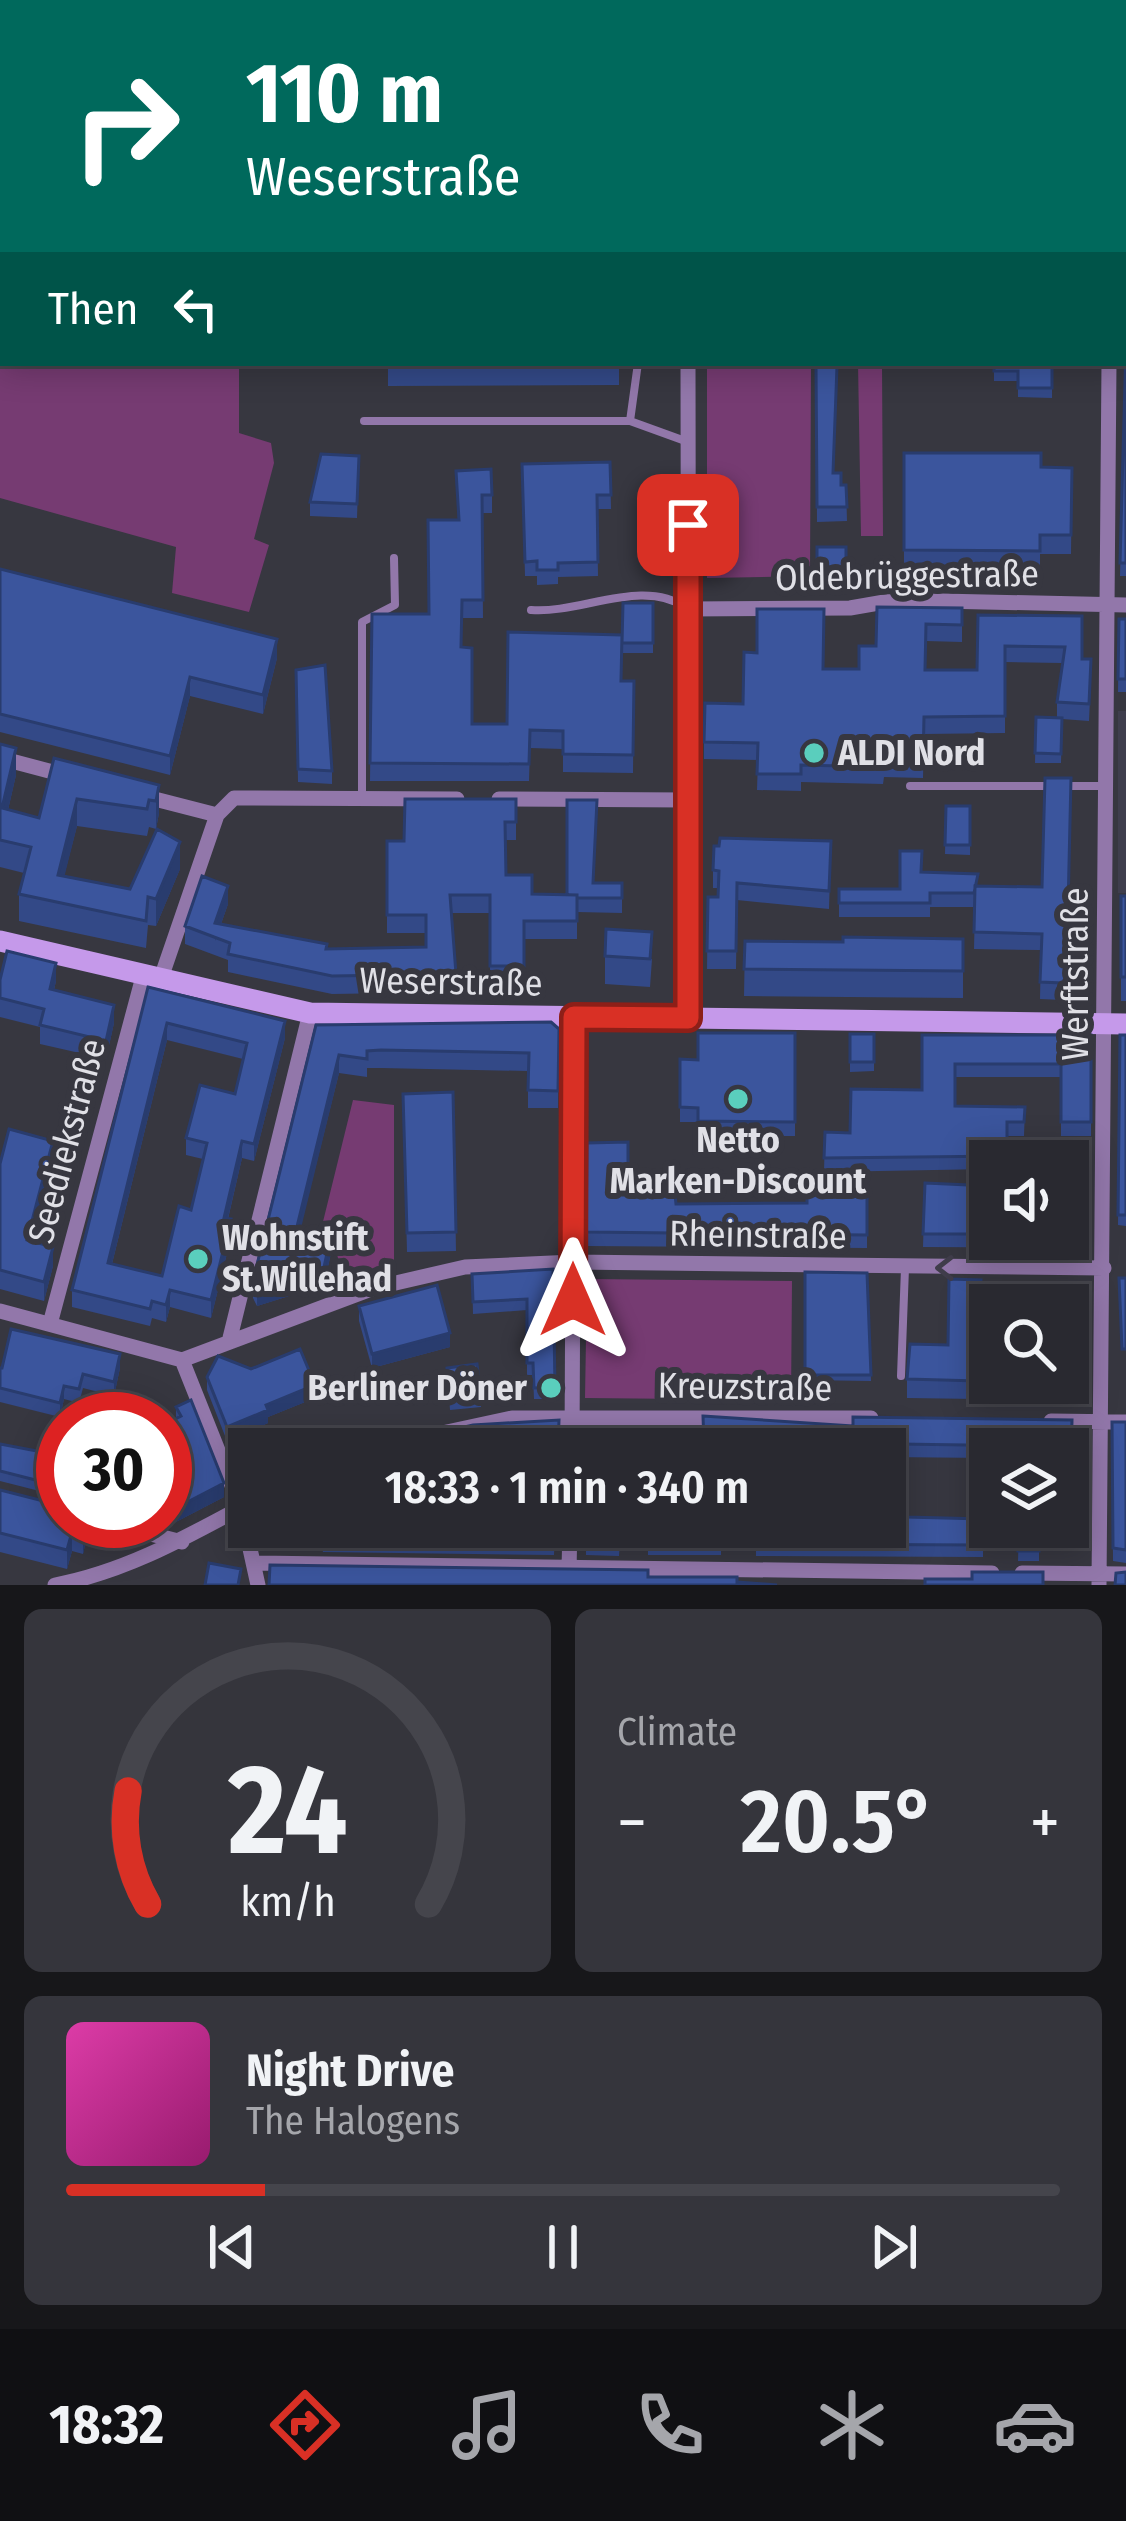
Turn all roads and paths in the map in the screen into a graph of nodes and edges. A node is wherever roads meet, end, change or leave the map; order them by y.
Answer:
1 (638, 366) edge
2 (688, 366) edge
3 (1109, 366) edge
4 (364, 421) dead end
5 (630, 422) junction
6 (688, 442) junction
7 (394, 558) dead end
8 (1106, 605) junction
9 (1126, 605) edge
10 (688, 609) junction
11 (531, 610) dead end
12 (0, 758) edge
13 (87, 781) edge
14 (910, 786) dead end
15 (1106, 787) junction
16 (130, 792) edge
17 (362, 799) junction
18 (688, 800) junction
19 (218, 815) junction
20 (0, 941) edge
21 (153, 975) junction
22 (310, 1013) junction
23 (574, 1017) junction
24 (688, 1018) junction
25 (1116, 1024) edge
26 (573, 1262) junction
27 (905, 1268) junction
28 (1104, 1268) junction
29 (0, 1311) edge
30 (50, 1324) junction
31 (230, 1342) junction
32 (182, 1360) junction
33 (902, 1376) edge
34 (572, 1414) junction
35 (898, 1419) edge
36 (1037, 1421) edge
37 (1102, 1422) junction
38 (1126, 1422) edge
39 (447, 1428) edge
40 (572, 1428) edge
41 (228, 1467) edge
42 (228, 1516) edge
43 (192, 1536) edge
44 (167, 1548) edge
45 (254, 1548) edge
46 (570, 1548) edge
47 (257, 1563) junction
48 (569, 1569) junction
49 (1126, 1574) edge
50 (1099, 1580) edge
51 (55, 1585) edge
52 (258, 1585) edge

1 - 5 lane
2 - 6 street
3 - 8 street, Werftstraße
4 - 5 lane
5 - 6 lane
6 - 10 street
7 - 17 lane
8 - 9 street, Oldebrüggestraße
8 - 10 street, Oldebrüggestraße
8 - 15 street, Werftstraße
10 - 11 lane
10 - 18 street
12 - 13 street
14 - 15 lane
15 - 25 street, Werftstraße
16 - 19 street
17 - 18 street
17 - 19 street
18 - 24 street
19 - 21 street, Seediekstraße
20 - 21 street, Weserstraße
21 - 22 street, Weserstraße
21 - 30 street, Seediekstraße
22 - 23 street, Weserstraße
22 - 31 street
23 - 24 street, Weserstraße
23 - 26 street
24 - 25 street, Weserstraße
25 - 28 street, Werftstraße
26 - 27 street, Rheinstraße
26 - 31 street, Rheinstraße
26 - 34 street
28 -> 27 street, Rheinstraße
27 - 33 lane
28 - 37 street, Werftstraße
29 - 30 street
30 - 32 street
31 - 32 street, Rheinstraße
32 - 41 street
34 - 35 street, Kreuzstraße
34 - 39 street, Kreuzstraße
34 - 40 street
36 - 37 street
37 - 38 street
37 - 50 street, Werftstraße
42 - 43 street
44 - 51 street
45 - 47 street
46 - 48 street
47 - 48 street
47 - 52 street
48 - 50 street
49 - 50 street

